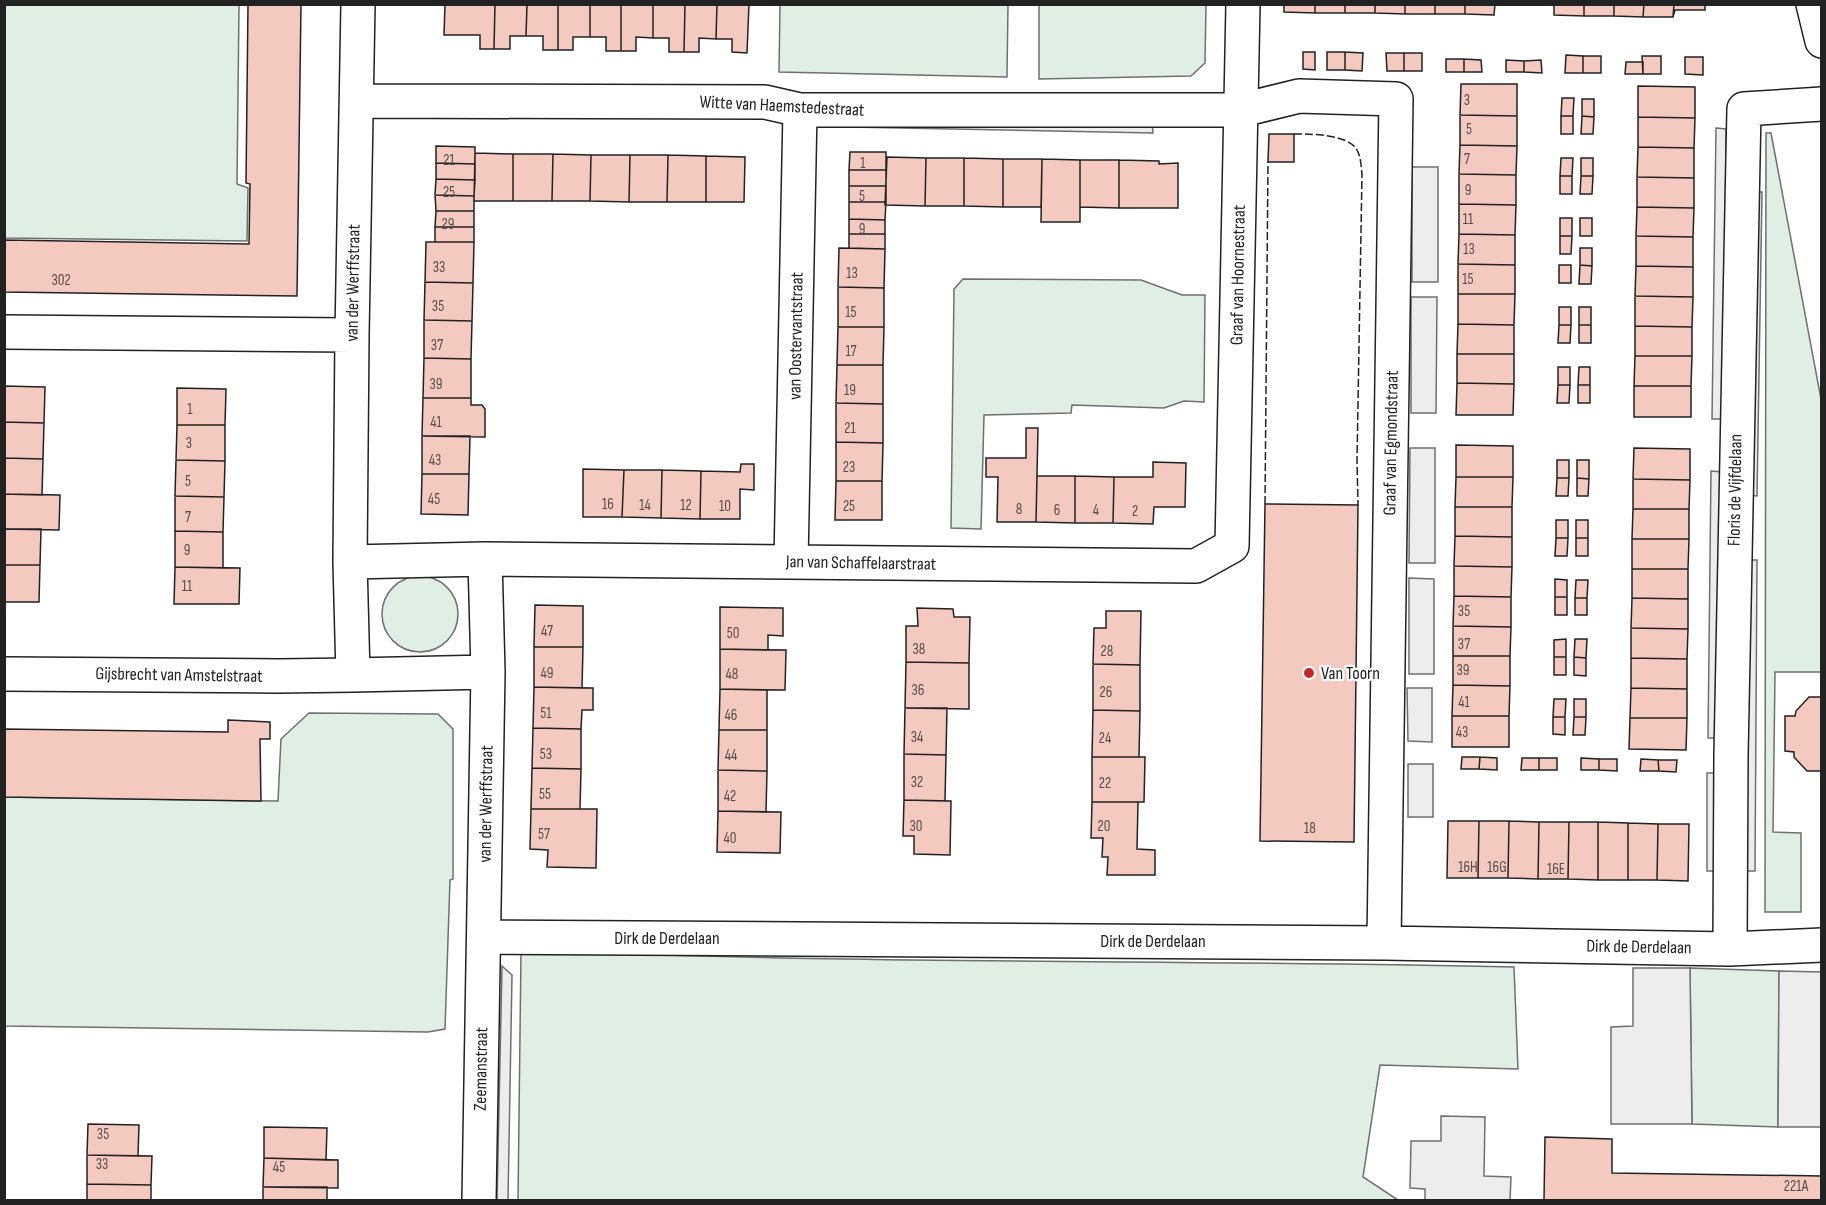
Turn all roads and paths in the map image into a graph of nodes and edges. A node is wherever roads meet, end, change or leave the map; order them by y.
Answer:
1 (358, 4) edge
2 (1243, 4) edge
3 (1813, 4) edge
4 (1821, 41) edge
5 (357, 102) junction
6 (1821, 104) edge
7 (800, 110) junction
8 (1242, 110) junction
9 (4, 332) edge
10 (352, 335) junction
11 (1232, 546) joint
12 (485, 559) junction
13 (350, 562) junction
14 (791, 562) junction
15 (488, 672) junction
16 (4, 674) edge
17 (353, 675) junction
18 (484, 937) junction
19 (1384, 943) junction
20 (1821, 945) edge
21 (1730, 949) junction
22 (479, 1200) edge

1 - 5 street, van der Werffstraat
2 - 8 street, Graaf van Hoornestraat
3 - 4 street
5 - 7 street, Witte van Haemstedestraat
5 - 10 street, van der Werffstraat
6 - 21 street, Floris de Vijfdelaan
7 - 8 street, Witte van Haemstedestraat
7 - 14 street, van Oostervantstraat
8 - 11 street, Graaf van Hoornestraat
8 - 19 street, Graaf van Egmondstraat
9 - 10 street
10 - 13 street, van der Werffstraat
11 - 14 street, Jan van Schaffelaarstraat
12 - 13 street
12 - 14 street, Jan van Schaffelaarstraat
12 - 15 street, van der Werffstraat
13 - 17 street, van der Werffstraat
15 - 17 street
15 - 18 street, van der Werffstraat
16 - 17 street, Gijsbrecht van Amstelstraat
18 - 19 street, Dirk de Derdelaan
18 - 22 street, Zeemanstraat
19 - 21 street, Dirk de Derdelaan
20 - 21 street, Dirk de Derdelaan

